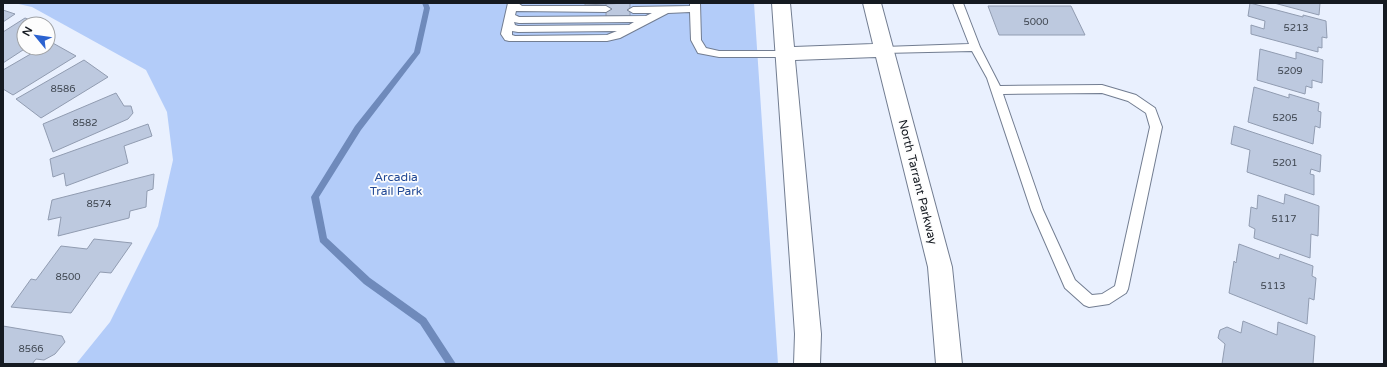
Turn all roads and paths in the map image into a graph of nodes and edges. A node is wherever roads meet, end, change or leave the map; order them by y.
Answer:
1 (513, 3) edge
2 (782, 3) edge
3 (872, 3) edge
4 (958, 3) edge
5 (696, 6) edge
6 (667, 9) junction
7 (606, 10) dead end
8 (633, 10) dead end
9 (649, 19) junction
10 (509, 20) junction
11 (974, 47) junction
12 (884, 50) junction
13 (787, 54) junction
14 (996, 90) junction
15 (807, 364) edge
16 (949, 364) edge

1 - 7 lane
1 - 10 lane
2 - 13 main road
3 - 12 main road, North Tarrant Parkway
4 - 11 lane
5 - 6 lane
5 - 13 lane
6 - 8 lane
6 - 9 lane
9 - 10 lane
9 - 10 lane
11 - 12 lane
11 - 14 lane
12 - 13 main road
12 - 16 main road, North Tarrant Parkway
13 - 15 main road
14 - 14 lane

